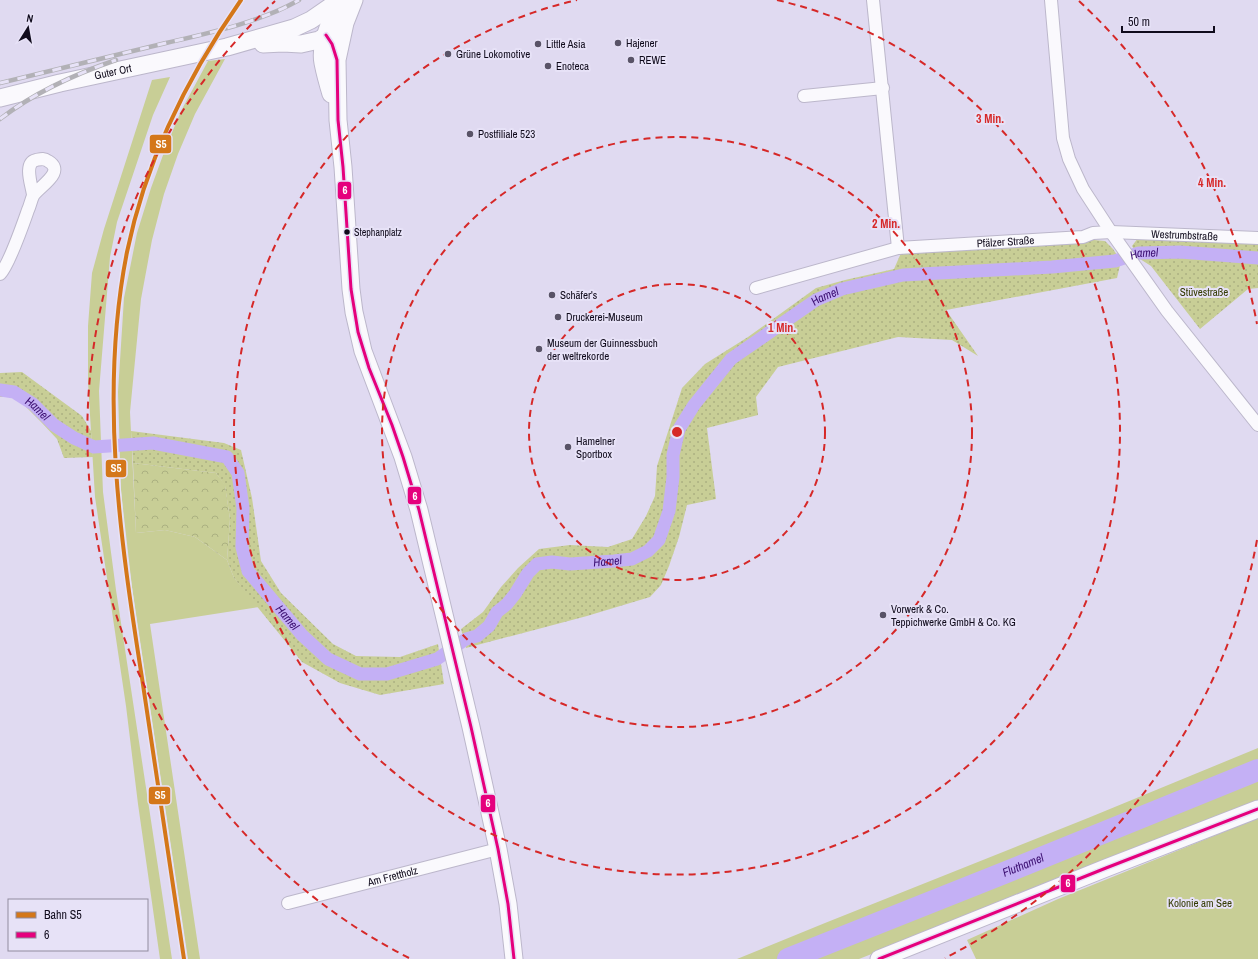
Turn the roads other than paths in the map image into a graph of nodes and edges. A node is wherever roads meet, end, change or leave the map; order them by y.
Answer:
1 (340, 0) edge
2 (354, 0) edge
3 (874, 0) edge
4 (1051, 0) edge
5 (345, 23) junction
6 (294, 28) junction
7 (326, 35) junction
8 (301, 44) junction
9 (227, 47) junction
10 (330, 61) junction
11 (883, 88) junction
12 (804, 96) dead end
13 (0, 98) edge
14 (33, 195) dead end
15 (1111, 232) junction
16 (1258, 238) edge
17 (898, 248) junction
18 (0, 274) edge
19 (756, 288) dead end
20 (1258, 426) edge
21 (1258, 809) edge
22 (498, 849) junction
23 (288, 903) dead end
24 (514, 959) edge
25 (879, 959) edge

1 - 6 main road
1 - 7 main road
2 - 5 main road
3 - 11 street
4 - 15 street
5 - 7 main road
5 - 10 main road
6 - 7 main road
6 - 9 main road
7 - 8 main road
7 - 10 main road
8 - 9 main road
8 - 10 main road
9 - 13 main road, Guter Ort
10 - 22 main road
11 - 12 street
11 - 17 street
14 - 18 street
15 - 16 street, Westrumbstraße
15 - 17 street, Pfälzer Straße
15 - 20 street
17 - 19 street, Pfälzer Straße
21 - 25 main road
22 - 23 street, Am Frettholz
22 - 24 main road

